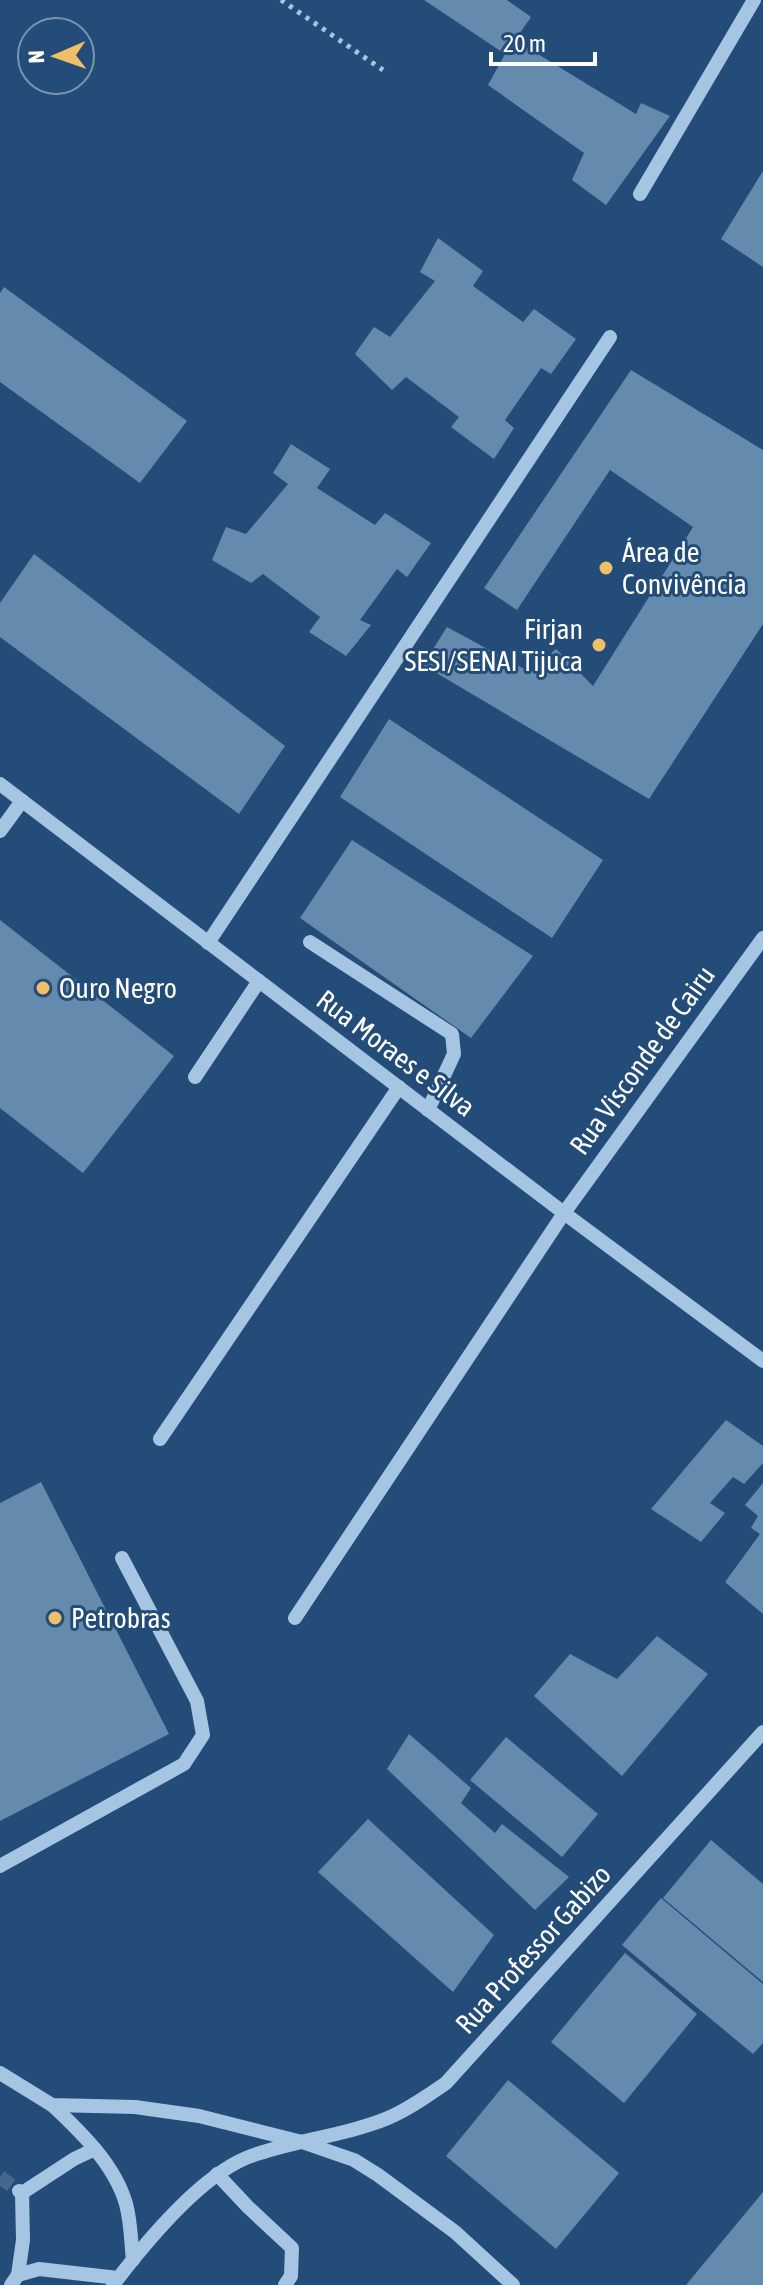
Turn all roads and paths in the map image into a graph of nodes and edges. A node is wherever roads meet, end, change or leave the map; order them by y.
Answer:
1 (281, 0) edge
2 (754, 0) edge
3 (383, 70) dead end
4 (640, 194) dead end
5 (610, 337) dead end
6 (0, 784) edge
7 (22, 801) junction
8 (0, 831) edge
9 (763, 938) edge
10 (310, 942) dead end
11 (208, 943) junction
12 (259, 981) junction
13 (195, 1077) dead end
14 (399, 1087) junction
15 (428, 1110) junction
16 (564, 1213) junction
17 (763, 1361) edge
18 (160, 1439) dead end
19 (122, 1558) dead end
20 (295, 1618) dead end
21 (763, 1732) edge
22 (0, 1866) edge
23 (0, 2073) edge
24 (52, 2105) junction
25 (302, 2142) junction
26 (95, 2149) junction
27 (217, 2174) junction
28 (133, 2260) junction
29 (15, 2280) edge
30 (115, 2281) edge
31 (285, 2285) edge
32 (513, 2285) edge

1 - 3 path
2 - 4 street
5 - 11 street
6 - 7 street, Rua Moraes e Silva
7 - 8 street
7 - 11 street, Rua Moraes e Silva
9 - 16 street, Rua Visconde de Cairu
10 - 15 street
11 - 12 street, Rua Moraes e Silva
12 - 13 street
12 - 14 street, Rua Moraes e Silva
14 - 15 street, Rua Moraes e Silva
14 - 18 street
15 - 16 street, Rua Moraes e Silva
16 - 17 street, Rua Moraes e Silva
16 - 20 street, Rua Visconde de Cairu
19 - 22 street
21 - 25 street, Rua Professor Gabizo
23 - 24 street
24 - 25 street
24 - 26 street
25 - 27 street, Rua Professor Gabizo
25 - 32 street
26 - 28 street
26 - 29 street
27 - 28 street, Rua Professor Gabizo
27 - 31 street
28 - 30 street, Rua Professor Gabizo
29 - 30 street

